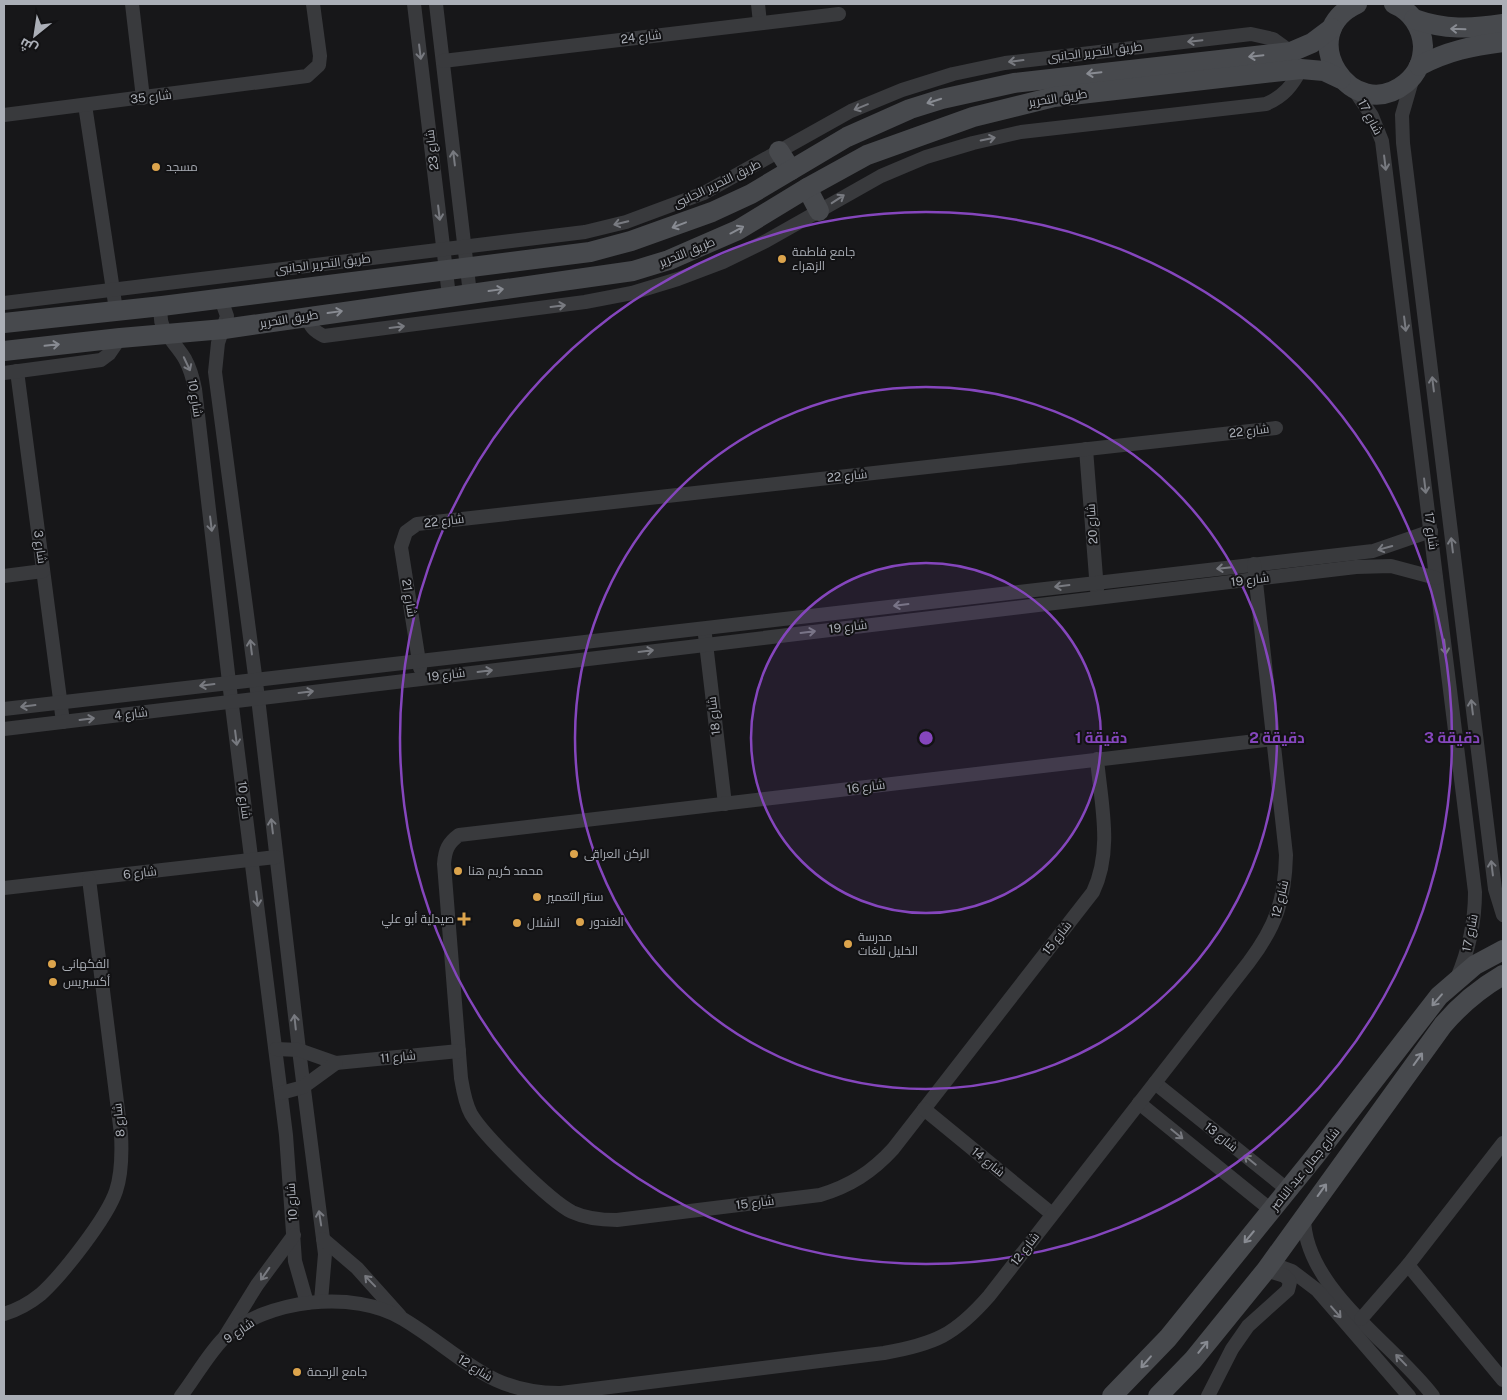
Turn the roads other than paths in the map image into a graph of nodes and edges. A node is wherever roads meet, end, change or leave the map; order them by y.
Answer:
1 (132, 4) edge
2 (313, 4) edge
3 (414, 4) edge
4 (436, 4) edge
5 (758, 4) edge
6 (1354, 5) edge
7 (1401, 8) edge
8 (839, 14) dead end
9 (760, 23) junction
10 (1503, 24) edge
11 (1332, 28) junction
12 (1503, 42) edge
13 (1296, 60) junction
14 (443, 61) junction
15 (1417, 70) junction
16 (1347, 83) junction
17 (144, 98) junction
18 (85, 105) junction
19 (4, 115) edge
20 (779, 152) junction
21 (791, 170) junction
22 (807, 188) junction
23 (819, 211) junction
24 (464, 246) junction
25 (444, 249) junction
26 (467, 268) junction
27 (446, 270) junction
28 (113, 290) junction
29 (470, 294) junction
30 (449, 296) junction
31 (221, 299) junction
32 (4, 303) edge
33 (162, 306) junction
34 (116, 310) junction
35 (307, 316) junction
36 (4, 323) edge
37 (224, 330) junction
38 (167, 335) junction
39 (120, 338) junction
40 (4, 351) edge
41 (10, 372) edge
42 (1276, 428) dead end
43 (1086, 449) junction
44 (418, 524) joint
45 (1430, 531) junction
46 (1254, 564) junction
47 (43, 571) junction
48 (4, 576) edge
49 (1436, 578) junction
50 (1256, 579) junction
51 (1096, 582) junction
52 (1097, 598) junction
53 (704, 628) junction
54 (706, 644) junction
55 (419, 660) junction
56 (422, 678) junction
57 (255, 679) junction
58 (229, 682) junction
59 (258, 698) junction
60 (232, 701) junction
61 (60, 702) junction
62 (4, 709) edge
63 (63, 722) junction
64 (4, 729) edge
65 (1273, 739) junction
66 (1097, 759) junction
67 (724, 804) junction
68 (459, 835) joint
69 (276, 857) junction
70 (252, 860) junction
71 (89, 879) junction
72 (4, 888) edge
73 (1496, 895) junction
74 (1475, 910) junction
75 (1503, 915) edge
76 (1503, 950) edge
77 (1503, 975) edge
78 (1456, 980) junction
79 (276, 1048) junction
80 (298, 1050) junction
81 (459, 1051) junction
82 (336, 1063) junction
83 (1154, 1083) junction
84 (303, 1087) junction
85 (281, 1093) junction
86 (1139, 1103) junction
87 (924, 1109) junction
88 (1503, 1143) edge
89 (1288, 1190) junction
90 (1271, 1210) junction
91 (1052, 1214) junction
92 (1304, 1214) junction
93 (294, 1235) junction
94 (323, 1239) junction
95 (1408, 1265) junction
96 (1268, 1266) junction
97 (1322, 1286) junction
98 (314, 1302) junction
99 (4, 1314) edge
100 (402, 1318) junction
101 (1361, 1319) junction
102 (224, 1338) junction
103 (1503, 1380) edge
104 (1426, 1394) edge
105 (181, 1396) edge
106 (1112, 1396) edge
107 (1158, 1396) edge
108 (1208, 1396) edge
109 (1409, 1396) edge

1 - 17 street
2 - 17 street, شارع 35
3 -> 25 street, شارع 23
4 - 14 street, شارع 23
5 - 9 street
6 - 11 street, طريق التحرير
10 -> 7 street
7 - 15 street
8 - 9 street, شارع 24
9 - 14 street, شارع 24
11 - 13 street, طريق التحرير
11 - 16 street
12 - 15 street
13 - 16 street, طريق التحرير
13 -> 20 street, طريق التحرير الجانبى
13 -> 21 street, طريق التحرير
13 - 22 street, طريق التحرير
23 -> 13 street
24 -> 14 street, شارع 23
15 - 16 street, طريق التحرير
73 -> 15 street, شارع 17
16 -> 45 street, شارع 17
17 - 18 street, شارع 35
18 - 19 street, شارع 35
18 - 28 street
20 - 21 street
20 -> 24 street, طريق التحرير الجانبى
21 -> 26 street, طريق التحرير
22 - 23 street
29 -> 22 street, طريق التحرير
35 -> 23 street
24 - 25 street, طريق التحرير الجانبى
24 - 26 street, شارع 23
25 - 27 street, شارع 23
25 - 28 street, طريق التحرير الجانبى
26 - 27 street, طريق التحرير
26 - 29 street, شارع 23
27 - 30 street, شارع 23
27 - 31 street, طريق التحرير
28 - 32 street, طريق التحرير الجانبى
28 - 34 street
29 - 30 street, طريق التحرير
35 -> 30 street, طريق التحرير
31 - 33 street, طريق التحرير
31 - 37 street, شارع 10
33 - 34 street, طريق التحرير
33 - 38 street, شارع 10
34 - 36 street, طريق التحرير
35 - 37 street, طريق التحرير
37 - 38 street, طريق التحرير
57 -> 37 street, شارع 10
38 - 39 street, طريق التحرير
38 -> 58 street, شارع 10
40 -> 39 street, طريق التحرير
39 - 41 street
41 - 47 street, شارع 3
42 - 43 street, شارع 22
43 - 44 street, شارع 22
43 - 51 street, شارع 20
44 - 55 street, شارع 21
45 -> 46 street, شارع 19
45 - 49 street, شارع 17
46 - 50 street, شارع 12
46 -> 51 street, شارع 19
47 - 48 street
47 - 61 street, شارع 3
49 - 50 street, شارع 19
49 -> 74 street, شارع 17
50 - 52 street, شارع 19
50 - 65 street, شارع 12
51 - 52 street, شارع 20
51 -> 53 street, شارع 19
54 -> 52 street, شارع 19
53 - 54 street, شارع 18
53 - 55 street, شارع 19
56 -> 54 street, شارع 19
54 - 67 street, شارع 18
55 - 56 street, شارع 21
55 - 57 street, شارع 19
59 -> 56 street, شارع 19
57 - 58 street, شارع 4
57 - 59 street, شارع 10
58 - 60 street, شارع 10
58 -> 61 street, شارع 4
59 - 60 street, شارع 4
69 -> 59 street, شارع 10
63 -> 60 street, شارع 4
60 -> 70 street, شارع 10
61 -> 62 street, شارع 4
61 - 63 street, شارع 3
63 - 64 street, شارع 4
65 - 66 street, شارع 16
65 - 83 street, شارع 12
66 - 67 street, شارع 16
66 - 87 street, شارع 15
67 - 68 street, شارع 16
68 - 81 street, شارع 15
69 - 70 street, شارع 6
80 -> 69 street, شارع 10
70 - 71 street, شارع 6
70 -> 79 street, شارع 10
71 - 72 street, شارع 6
71 - 99 street, شارع 8
73 - 74 street
73 - 75 street, شارع 17
74 - 78 street, شارع 17
76 - 78 street, شارع جمال عبد الناصر
92 -> 77 street, شارع جمال عبد الناصر
78 -> 89 street, شارع جمال عبد الناصر
79 - 80 street, شارع 11
79 - 85 street, شارع 10
80 - 82 street, شارع 11
80 - 84 street, شارع 10
81 - 82 street, شارع 11
81 - 87 street, شارع 15
82 - 84 street
83 - 86 street, شارع 12
89 -> 83 street, شارع 13
84 - 85 street
94 -> 84 street, شارع 10
85 - 93 street, شارع 10
86 -> 90 street, شارع 13
86 - 91 street, شارع 12
87 - 91 street, شارع 14
88 - 95 street
89 - 90 street, شارع جمال عبد الناصر
90 -> 106 street, شارع جمال عبد الناصر
91 - 100 street, شارع 12
92 - 96 street, شارع جمال عبد الناصر
92 - 97 street
93 - 98 street, شارع 10
93 -> 102 street
94 - 98 street, شارع 10
100 -> 94 street
95 - 101 street
95 - 103 street
96 - 97 street
107 -> 96 street, شارع جمال عبد الناصر
96 - 108 street
97 - 101 street
97 -> 109 street
98 - 100 street, شارع 12
98 - 102 street, شارع 9
104 -> 101 street
102 - 105 street, شارع 9

